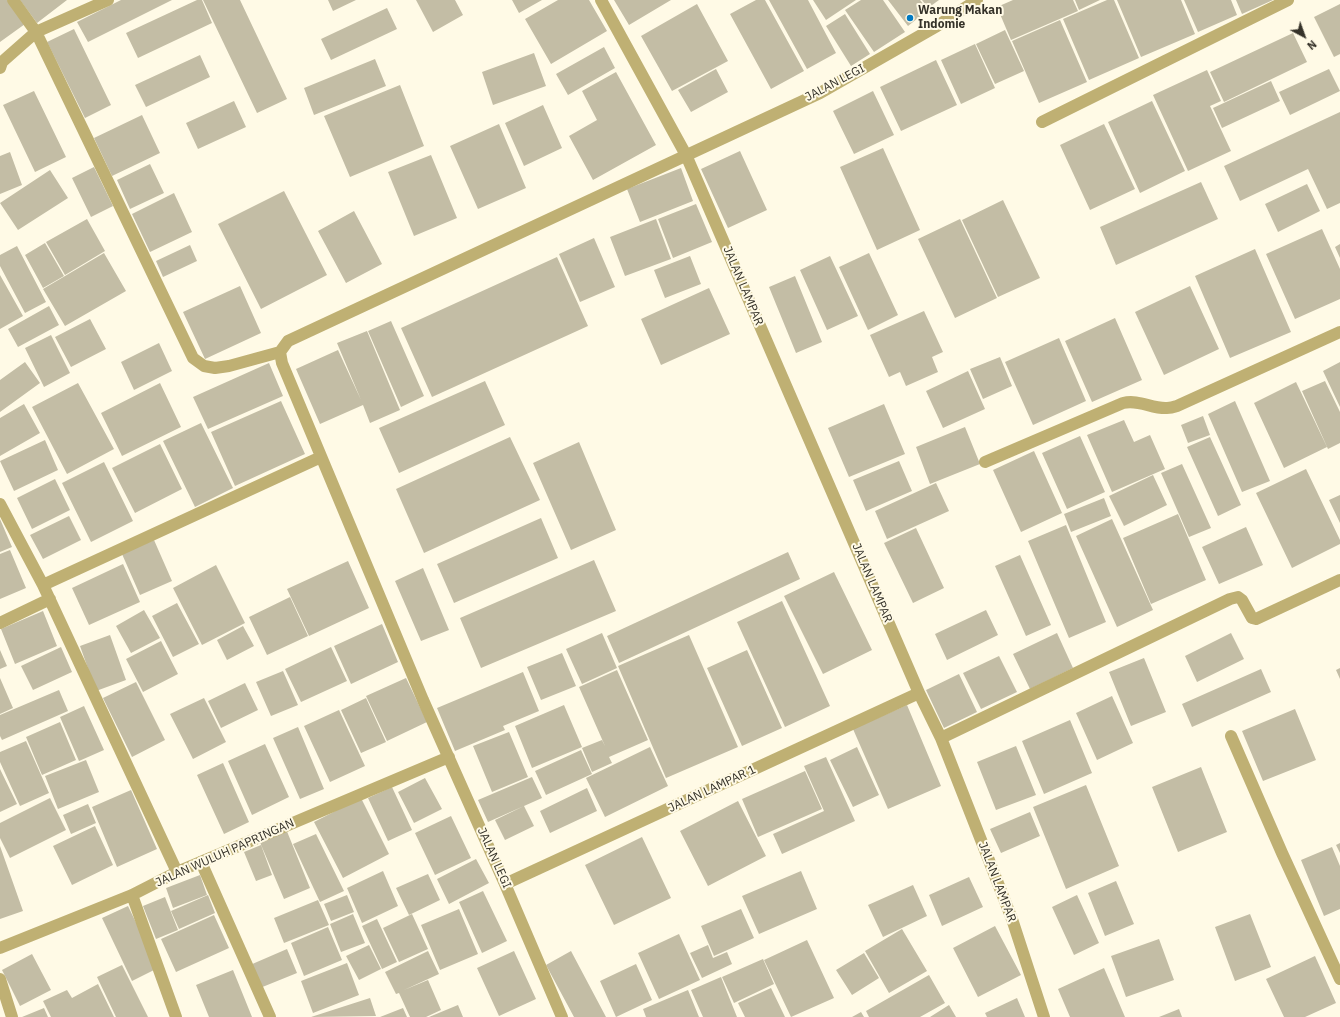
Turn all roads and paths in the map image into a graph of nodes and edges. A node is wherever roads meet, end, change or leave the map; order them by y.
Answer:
1 (13, 0) edge
2 (108, 0) edge
3 (601, 0) edge
4 (977, 0) edge
5 (1288, 0) edge
6 (36, 32) junction
7 (1, 65) edge
8 (1042, 122) dead end
9 (686, 155) junction
10 (1340, 332) edge
11 (280, 352) junction
12 (321, 457) junction
13 (985, 462) dead end
14 (0, 504) edge
15 (1340, 580) edge
16 (43, 585) junction
17 (50, 600) junction
18 (0, 623) edge
19 (919, 693) junction
20 (1231, 736) dead end
21 (941, 738) junction
22 (449, 757) junction
23 (201, 862) junction
24 (177, 872) junction
25 (505, 884) junction
26 (132, 895) junction
27 (0, 948) edge
28 (0, 979) edge
29 (1340, 979) edge
30 (12, 1017) edge
31 (176, 1017) edge
32 (270, 1017) edge
33 (562, 1017) edge
34 (1044, 1017) edge

1 - 6 street
2 - 6 street
3 - 9 street, JALAN LAMPAR
4 - 9 street, JALAN LEGI
5 - 8 street
6 - 7 street
6 - 11 street
9 - 11 street, JALAN LEGI
9 - 19 street, JALAN LAMPAR
10 - 13 street
11 - 12 street, JALAN LEGI
12 - 16 street
12 - 22 street, JALAN LEGI
14 - 16 street
15 - 21 street
16 - 17 street
17 - 18 street
17 - 24 street
19 - 21 street, JALAN LAMPAR
19 - 25 street, JALAN LAMPAR 1
20 - 29 street
21 - 34 street, JALAN LAMPAR
22 - 23 street, JALAN WULUH PAPRINGAN
22 - 25 street, JALAN LEGI
23 - 24 street, JALAN WULUH PAPRINGAN
23 - 32 street
24 - 26 street, JALAN WULUH PAPRINGAN
25 - 33 street, JALAN LEGI
26 - 27 street, JALAN WULUH PAPRINGAN
26 - 31 street
28 - 30 street

